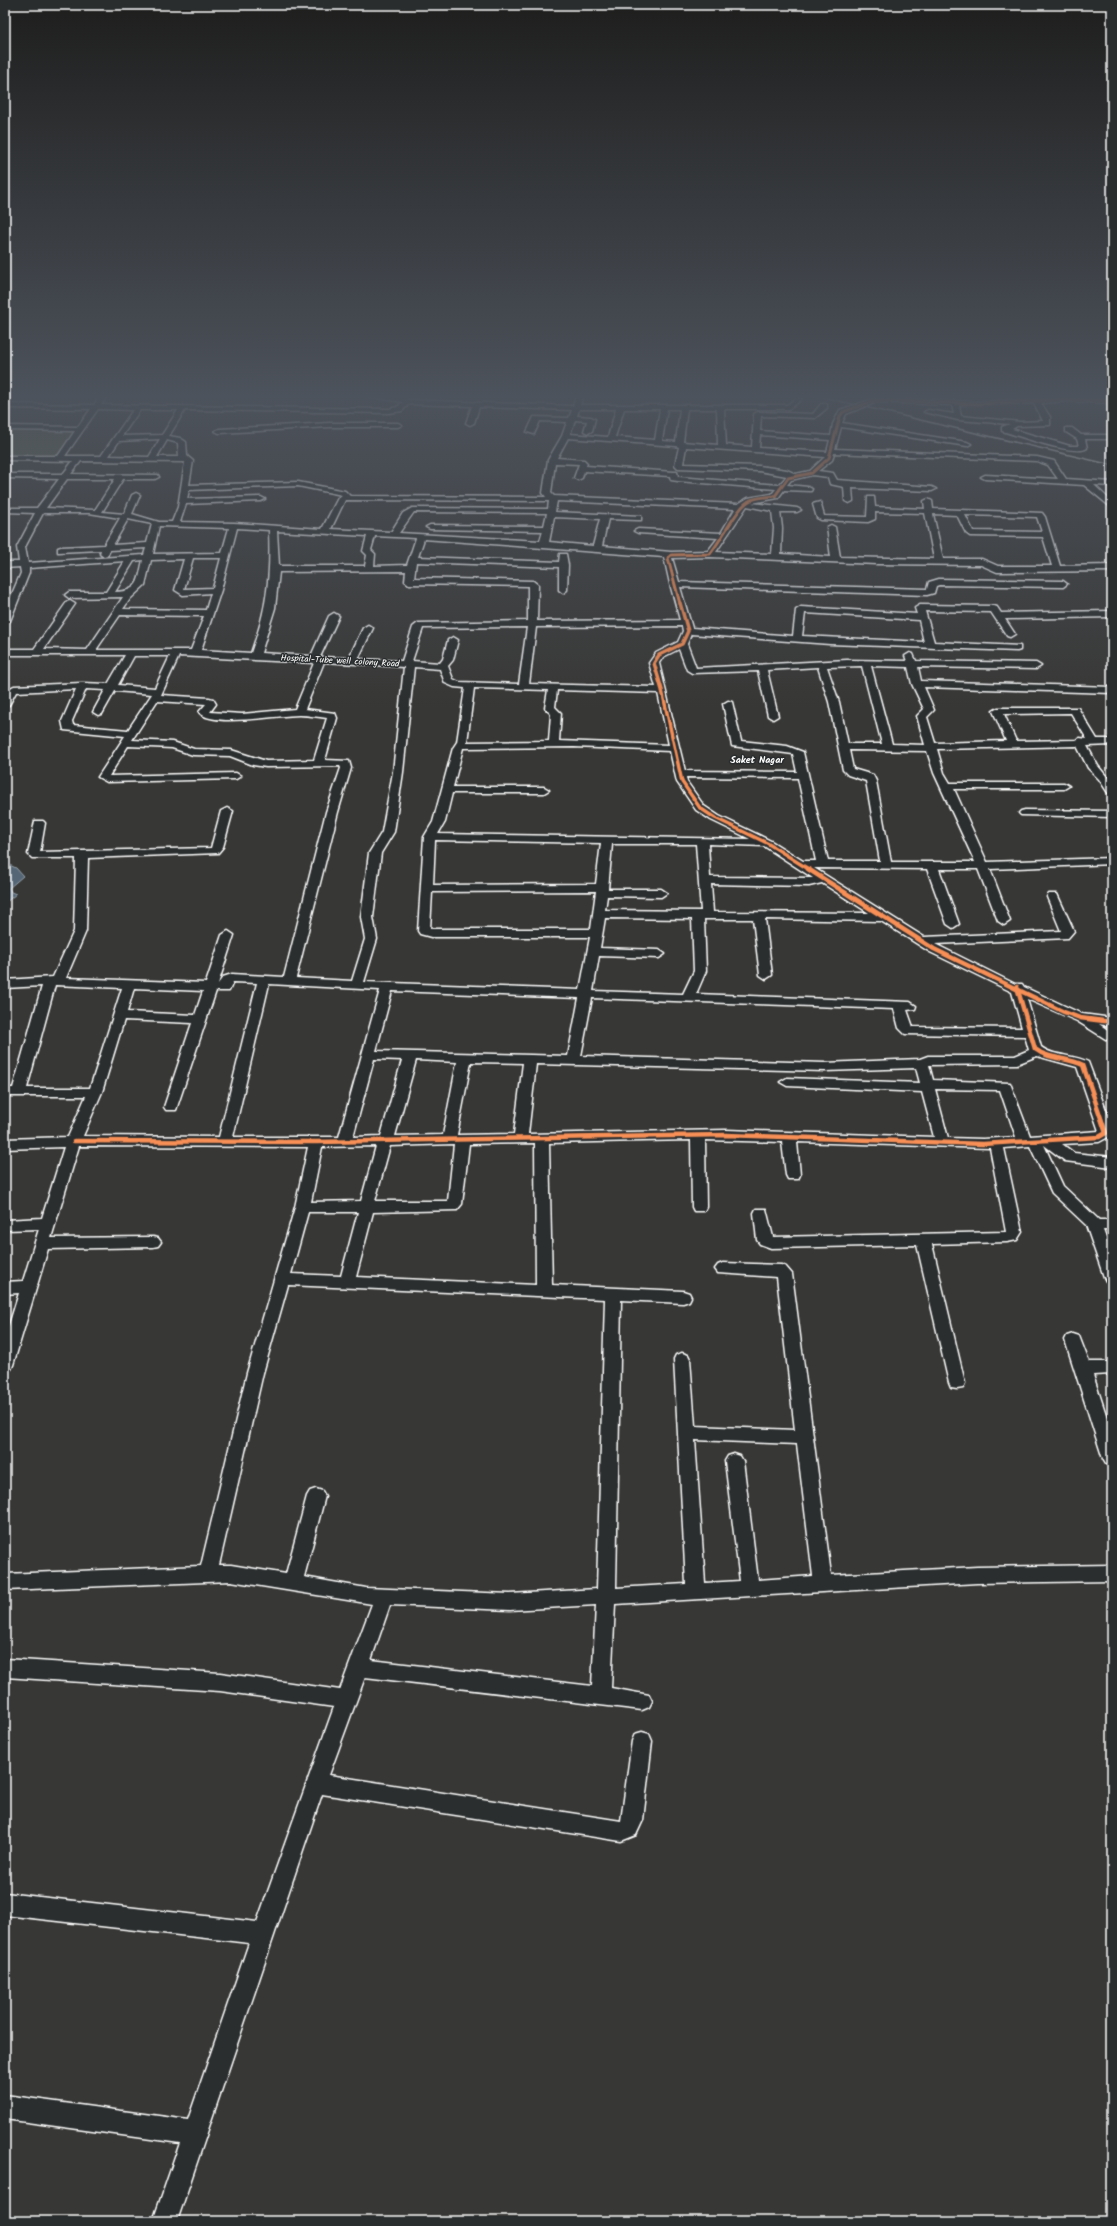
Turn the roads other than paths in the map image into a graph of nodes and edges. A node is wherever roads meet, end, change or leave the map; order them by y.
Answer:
1 (552, 499) edge
2 (870, 499) dead end
3 (47, 500) edge
4 (106, 500) edge
5 (134, 500) edge
6 (238, 500) edge
7 (340, 500) edge
8 (576, 500) edge
9 (752, 500) edge
10 (928, 500) edge
11 (183, 502) joint
12 (817, 504) dead end
13 (741, 506) junction
14 (776, 509) junction
15 (870, 509) junction
16 (5, 510) edge
17 (40, 510) junction
18 (797, 510) dead end
19 (928, 510) junction
20 (959, 511) junction
21 (98, 512) junction
22 (551, 513) junction
23 (126, 516) junction
24 (604, 516) junction
25 (638, 518) dead end
26 (156, 523) junction
27 (995, 523) junction
28 (175, 524) junction
29 (234, 525) junction
30 (831, 527) dead end
31 (273, 528) junction
32 (547, 529) junction
33 (422, 531) junction
34 (638, 531) dead end
35 (325, 532) junction
36 (652, 532) junction
37 (372, 533) junction
38 (394, 534) junction
39 (1047, 535) junction
40 (724, 536) junction
41 (152, 544) junction
42 (544, 544) junction
43 (565, 546) junction
44 (107, 547) junction
45 (597, 548) junction
46 (61, 550) dead end
47 (651, 554) junction
48 (710, 554) junction
49 (226, 555) junction
50 (671, 555) junction
51 (189, 556) junction
52 (149, 557) junction
53 (131, 558) junction
54 (413, 558) junction
55 (776, 558) junction
56 (836, 560) junction
57 (939, 561) junction
58 (100, 562) junction
59 (5, 565) edge
60 (24, 565) junction
61 (564, 565) junction
62 (370, 568) junction
63 (410, 568) junction
64 (1112, 568) edge
65 (276, 569) junction
66 (1057, 569) junction
67 (674, 584) junction
68 (1063, 584) dead end
69 (217, 590) junction
70 (563, 590) dead end
71 (108, 594) junction
72 (130, 594) junction
73 (15, 597) junction
74 (5, 598) edge
75 (117, 612) junction
76 (209, 613) junction
77 (1112, 614) edge
78 (334, 616) dead end
79 (999, 616) junction
80 (921, 617) junction
81 (5, 620) edge
82 (532, 625) junction
83 (686, 627) junction
84 (368, 628) dead end
85 (1010, 634) dead end
86 (797, 639) junction
87 (452, 640) dead end
88 (682, 644) junction
89 (906, 644) junction
90 (930, 645) junction
91 (1017, 648) dead end
92 (5, 652) edge
93 (37, 652) junction
94 (90, 652) junction
95 (131, 653) junction
96 (176, 653) junction
97 (195, 653) junction
98 (255, 656) junction
99 (317, 660) junction
100 (352, 662) junction
101 (866, 664) junction
102 (912, 664) junction
103 (407, 665) junction
104 (822, 665) junction
105 (443, 666) junction
106 (1036, 666) dead end
107 (762, 668) junction
108 (470, 684) junction
109 (918, 684) junction
110 (82, 686) junction
111 (524, 686) junction
112 (112, 687) junction
113 (553, 687) junction
114 (662, 690) junction
115 (1112, 690) edge
116 (156, 694) junction
117 (5, 702) edge
118 (728, 704) dead end
119 (98, 712) dead end
120 (302, 712) junction
121 (773, 716) dead end
122 (128, 738) junction
123 (1080, 741) junction
124 (1093, 741) junction
125 (1112, 742) edge
126 (1012, 743) junction
127 (554, 744) junction
128 (460, 745) junction
129 (844, 747) junction
130 (932, 747) junction
131 (674, 748) junction
132 (888, 748) junction
133 (319, 762) junction
134 (680, 774) junction
135 (804, 775) junction
136 (236, 776) dead end
137 (947, 786) junction
138 (1064, 786) dead end
139 (448, 790) junction
140 (544, 790) dead end
141 (1112, 791) edge
142 (227, 811) dead end
143 (1025, 813) dead end
144 (1112, 814) edge
145 (39, 823) dead end
146 (430, 837) junction
147 (607, 838) junction
148 (702, 841) junction
149 (767, 843) junction
150 (82, 855) junction
151 (1112, 861) edge
152 (800, 864) junction
153 (822, 864) junction
154 (886, 865) junction
155 (932, 866) junction
156 (983, 866) junction
157 (824, 879) junction
158 (704, 880) junction
159 (601, 889) junction
160 (427, 890) junction
161 (660, 893) dead end
162 (1053, 897) dead end
163 (599, 914) junction
164 (702, 915) junction
165 (759, 916) junction
166 (884, 918) junction
167 (1004, 921) dead end
168 (953, 924) dead end
169 (597, 933) junction
170 (228, 936) dead end
171 (922, 941) junction
172 (593, 952) junction
173 (659, 954) dead end
174 (766, 975) dead end
175 (264, 980) junction
176 (289, 981) junction
177 (54, 982) junction
178 (5, 984) edge
179 (129, 985) junction
180 (357, 986) junction
181 (211, 987) junction
182 (387, 987) junction
183 (1017, 987) junction
184 (585, 994) junction
185 (688, 998) junction
186 (119, 1016) junction
187 (1080, 1018) junction
188 (200, 1019) junction
189 (1112, 1022) edge
190 (1030, 1032) junction
191 (1112, 1039) edge
192 (1038, 1051) junction
193 (368, 1055) junction
194 (410, 1056) junction
195 (465, 1057) junction
196 (530, 1059) junction
197 (574, 1060) junction
198 (922, 1063) junction
199 (787, 1082) dead end
200 (928, 1086) junction
201 (12, 1092) edge
202 (95, 1092) junction
203 (171, 1107) dead end
204 (698, 1136) junction
205 (520, 1138) junction
206 (542, 1138) junction
207 (789, 1138) junction
208 (455, 1140) junction
209 (1035, 1140) junction
210 (345, 1141) junction
211 (386, 1141) junction
212 (73, 1142) junction
213 (226, 1142) junction
214 (316, 1142) junction
215 (942, 1143) junction
216 (996, 1143) junction
217 (5, 1144) edge
218 (1112, 1162) edge
219 (793, 1176) dead end
220 (302, 1207) junction
221 (368, 1207) junction
222 (699, 1207) dead end
223 (761, 1214) dead end
224 (48, 1223) junction
225 (5, 1225) edge
226 (1094, 1225) junction
227 (1112, 1225) edge
228 (923, 1239) junction
229 (152, 1242) dead end
230 (42, 1244) junction
231 (723, 1269) dead end
232 (1112, 1277) edge
233 (282, 1279) junction
234 (347, 1281) junction
235 (29, 1287) junction
236 (5, 1288) edge
237 (544, 1290) junction
238 (613, 1293) junction
239 (683, 1297) dead end
240 (1072, 1340) dead end
241 (6, 1359) edge
242 (682, 1359) dead end
243 (1112, 1368) edge
244 (1082, 1369) junction
245 (957, 1383) dead end
246 (686, 1433) junction
247 (803, 1437) junction
248 (1112, 1459) edge
249 (734, 1461) dead end
250 (316, 1496) dead end
251 (1112, 1573) edge
252 (208, 1574) junction
253 (5, 1582) edge
254 (293, 1583) junction
255 (823, 1584) junction
256 (750, 1588) junction
257 (696, 1591) junction
258 (606, 1596) junction
259 (384, 1598) junction
260 (359, 1666) junction
261 (5, 1668) edge
262 (601, 1696) junction
263 (346, 1700) junction
264 (642, 1702) dead end
265 (642, 1741) dead end
266 (316, 1783) junction
267 (5, 1904) edge
268 (263, 1934) junction
269 (5, 2107) edge
270 (195, 2133) junction
271 (165, 2221) edge

1 - 22 street
2 - 15 street
3 - 17 street
4 - 21 street
5 - 23 street
6 - 11 street
7 - 35 street
8 - 13 street
9 - 13 street
10 - 19 street
11 - 28 street
12 - 15 street
13 - 14 street
13 - 40 street
14 - 18 street
14 - 55 street
15 - 19 street
16 - 17 street
17 - 21 street
17 - 60 street
19 - 20 street
19 - 57 street
20 - 27 street
20 - 27 street
21 - 23 street
22 - 24 street
22 - 32 street
22 - 38 street
23 - 26 street
23 - 44 street
24 - 25 street
24 - 45 street
26 - 28 street
26 - 41 street
27 - 39 street
27 - 39 street
28 - 29 street
29 - 31 street
29 - 49 street
30 - 56 street
31 - 35 street
31 - 65 street
32 - 33 street
32 - 42 street
33 - 38 street
33 - 42 street
33 - 54 street
34 - 36 street
35 - 37 street
36 - 40 street
36 - 47 street
37 - 38 street
37 - 62 street
39 - 66 street
40 - 48 street
41 - 44 street
41 - 52 street
42 - 43 street
43 - 45 street
43 - 61 street
44 - 46 street
44 - 58 street
45 - 47 street
47 - 50 street
48 - 50 street
48 - 55 street
49 - 51 street
49 - 69 street
50 - 67 street
51 - 52 street
51 - 69 street
52 - 53 street
52 - 72 street
53 - 58 street
53 - 71 street
54 - 61 street
54 - 63 street
55 - 56 street
56 - 57 street
57 - 66 street
58 - 60 street
59 - 60 street
60 - 73 street
61 - 70 street
62 - 63 street
62 - 65 street
63 - 82 street
64 - 66 street
65 - 98 street
67 - 68 street
67 - 83 street
69 - 76 street
71 - 72 street
71 - 93 street
72 - 75 street
73 - 74 street
73 - 81 street
75 - 76 street
75 - 94 street
76 - 97 street
77 - 79 street
78 - 99 street
79 - 80 street
79 - 85 street
80 - 86 street
80 - 90 street
82 - 83 street
82 - 103 street
82 - 111 street
83 - 86 street
83 - 88 street
84 - 100 street
86 - 89 street
87 - 105 street
88 - 107 street
88 - 114 street
89 - 90 street
89 - 102 street
90 - 91 street
92 - 93 street, Hospital-Tube well colony Road
93 - 94 street, Hospital-Tube well colony Road
94 - 95 street, Hospital-Tube well colony Road
95 - 96 street, Hospital-Tube well colony Road
95 - 112 street
96 - 97 street, Hospital-Tube well colony Road
96 - 116 street
97 - 98 street, Hospital-Tube well colony Road
98 - 99 street, Hospital-Tube well colony Road
99 - 100 street, Hospital-Tube well colony Road
99 - 120 street
100 - 103 street, Hospital-Tube well colony Road
101 - 102 street
101 - 104 street
101 - 132 street
102 - 106 street
102 - 109 street
103 - 105 street, Hospital-Tube well colony Road
103 - 180 street
104 - 107 street
104 - 129 street
105 - 108 street
107 - 121 street
108 - 111 street
108 - 128 street
109 - 115 street
109 - 130 street
110 - 112 street
110 - 117 street
110 - 122 street
111 - 113 street
112 - 116 street
112 - 119 street
113 - 114 street
113 - 127 street
114 - 131 street
116 - 120 street
116 - 122 street
118 - 135 street
120 - 133 street
122 - 133 street
122 - 136 street
123 - 124 street
123 - 126 street
123 - 141 street
124 - 125 street
124 - 126 street
126 - 130 street
127 - 128 street
127 - 131 street
128 - 139 street
129 - 132 street
129 - 154 street
130 - 132 street
130 - 137 street
131 - 134 street
133 - 176 street
134 - 135 street
134 - 149 street
135 - 153 street
137 - 138 street
137 - 156 street
139 - 140 street
139 - 146 street
142 - 150 street
143 - 144 street
145 - 150 street
146 - 147 street
146 - 160 street
147 - 148 street
147 - 159 street
148 - 149 street
148 - 158 street
149 - 152 street
150 - 177 street
151 - 156 street
152 - 153 street
152 - 157 street
153 - 154 street
154 - 155 street
155 - 156 street
155 - 168 street
156 - 167 street
157 - 158 street
157 - 166 street
158 - 164 street
159 - 160 street
159 - 161 street
159 - 163 street
160 - 169 street
162 - 171 street
163 - 164 street
163 - 169 street
164 - 165 street
164 - 185 street
165 - 166 street
165 - 174 street
166 - 171 street
169 - 172 street
170 - 181 street
171 - 183 street
172 - 173 street
172 - 184 street
175 - 176 street
175 - 181 street
175 - 213 street
176 - 180 street
177 - 178 street
177 - 179 street
177 - 201 street
179 - 181 street
179 - 186 street
180 - 182 street
181 - 188 street
182 - 184 street
182 - 193 street
183 - 187 street
183 - 190 street
184 - 185 street
184 - 197 street
185 - 190 street
186 - 188 street
186 - 202 street
187 - 189 street
187 - 191 street
188 - 203 street
190 - 192 street
192 - 198 street
192 - 209 street
193 - 194 street
193 - 210 street
194 - 195 street
194 - 211 street
195 - 196 street
195 - 208 street
196 - 197 street
196 - 205 street
197 - 198 street
198 - 200 street
199 - 200 street
200 - 209 street
200 - 215 street
201 - 202 street
202 - 212 street
204 - 206 street
204 - 207 street
204 - 222 street
205 - 206 street
205 - 208 street
206 - 237 street
207 - 215 street
207 - 219 street
208 - 211 street
208 - 221 street
209 - 216 street
209 - 218 street
209 - 226 street
210 - 211 street
210 - 214 street
211 - 221 street
212 - 213 street
212 - 217 street
212 - 224 street
213 - 214 street
214 - 220 street
215 - 216 street
216 - 228 street
220 - 221 street
220 - 233 street
221 - 234 street
223 - 228 street
224 - 225 street
224 - 230 street
226 - 227 street
226 - 232 street
228 - 245 street
229 - 230 street
230 - 235 street
231 - 247 street
233 - 234 street
233 - 252 street
234 - 237 street
235 - 236 street
235 - 241 street
237 - 238 street
238 - 239 street
238 - 258 street
240 - 244 street
242 - 246 street
243 - 244 street
244 - 248 street
246 - 247 street
246 - 257 street
247 - 255 street
249 - 256 street
250 - 254 street
251 - 255 street
252 - 253 street
252 - 254 street
254 - 259 street
255 - 256 street
256 - 257 street
257 - 258 street
258 - 259 street
258 - 262 street
259 - 260 street
260 - 262 street
260 - 263 street
261 - 263 street
262 - 264 street
263 - 266 street
265 - 266 street
266 - 268 street
267 - 268 street
268 - 270 street
269 - 270 street
270 - 271 street

